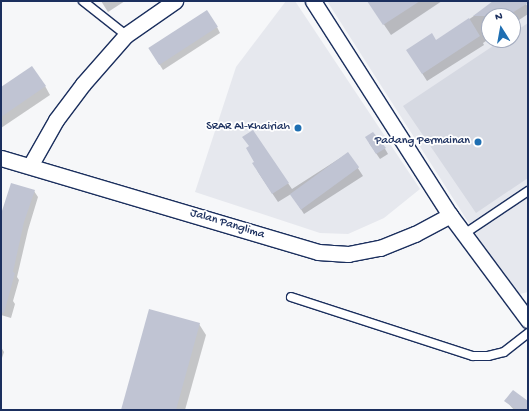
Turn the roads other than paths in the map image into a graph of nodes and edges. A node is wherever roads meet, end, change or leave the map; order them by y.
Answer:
1 (83, 1) edge
2 (175, 1) edge
3 (313, 1) edge
4 (126, 35) junction
5 (1, 158) edge
6 (30, 166) junction
7 (528, 191) edge
8 (450, 215) junction
9 (464, 234) junction
10 (291, 296) dead end
11 (523, 305) edge
12 (528, 320) edge
13 (528, 333) edge

1 - 4 lane
2 - 4 street
3 - 8 street
4 - 6 street
5 - 6 street, Jalan Panglima
6 - 8 street, Jalan Panglima
7 - 9 lane
8 - 9 street
9 - 11 street
10 - 13 lane
11 - 12 street

